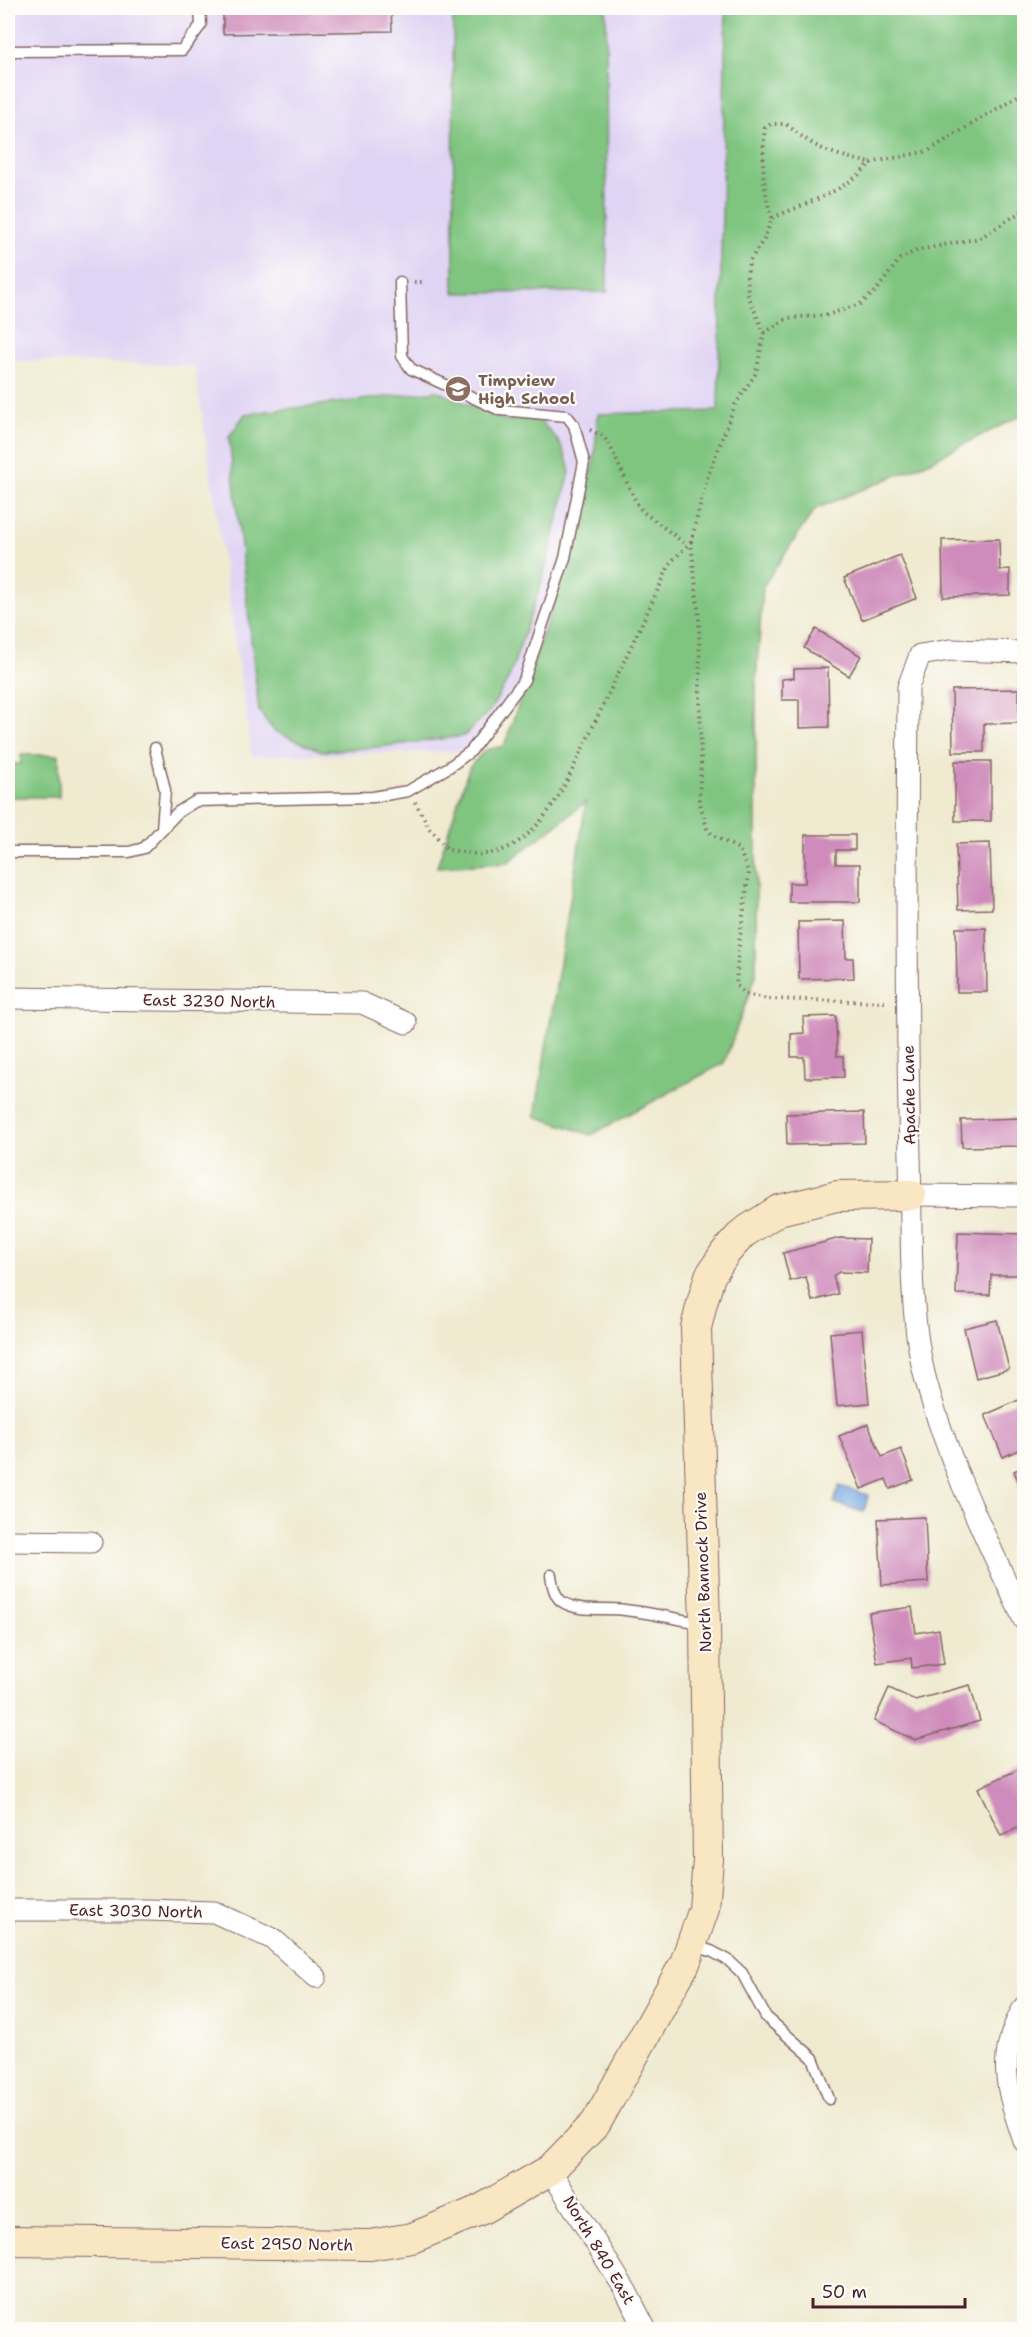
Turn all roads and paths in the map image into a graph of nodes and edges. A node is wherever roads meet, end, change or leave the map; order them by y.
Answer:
1 (200, 8) edge
2 (8, 51) edge
3 (1024, 92) edge
4 (870, 163) junction
5 (1024, 210) edge
6 (772, 218) junction
7 (400, 282) dead end
8 (764, 333) junction
9 (609, 444) dead end
10 (689, 544) junction
11 (1024, 652) edge
12 (155, 748) dead end
13 (408, 791) junction
14 (162, 829) junction
15 (8, 852) edge
16 (8, 998) edge
17 (887, 1002) dead end
18 (406, 1023) dead end
19 (911, 1194) junction
20 (1024, 1196) edge
21 (8, 1541) edge
22 (91, 1542) dead end
23 (551, 1575) dead end
24 (1024, 1620) edge
25 (705, 1624) junction
26 (8, 1910) edge
27 (692, 1945) junction
28 (316, 1977) dead end
29 (1024, 2007) edge
30 (829, 2098) dead end
31 (1024, 2141) edge
32 (550, 2170) junction
33 (8, 2241) edge
34 (646, 2330) edge

1 - 2 lane
3 - 4 path
4 - 6 path
4 - 6 path
5 - 8 path
6 - 8 path
7 - 13 lane
8 - 10 path
9 - 10 path
10 - 13 path
10 - 17 path
11 - 19 street, Apache Lane
12 - 14 lane
13 - 14 lane
14 - 15 lane
16 - 18 street, East 3230 North
19 - 20 street, North Bannock Drive
19 - 24 street, Apache Lane
19 - 25 street, North Bannock Drive
21 - 22 street
23 - 25 lane
25 - 27 street, North Bannock Drive
26 - 28 street, East 3030 North
27 - 30 lane
27 - 32 street, North Bannock Drive
29 - 31 street
32 - 33 street, East 2950 North
32 - 34 street, North 840 East

